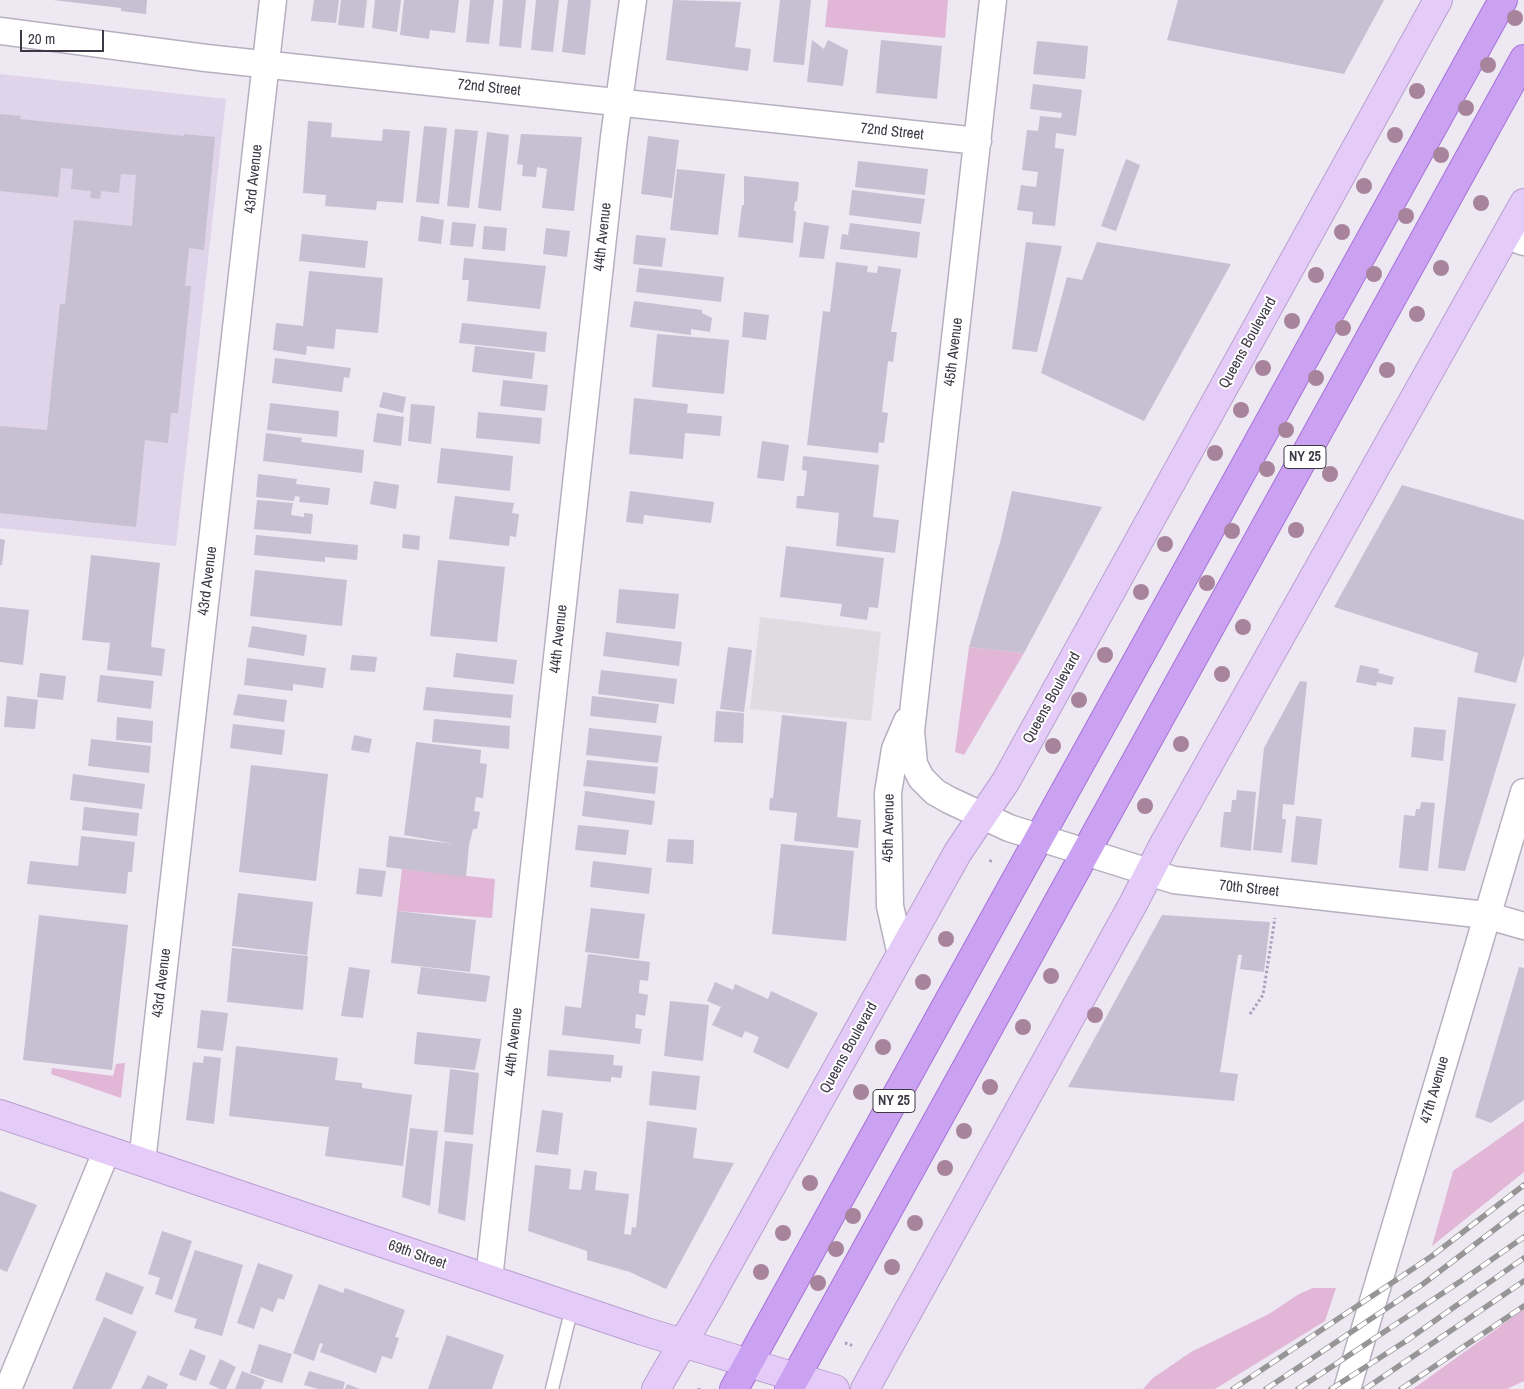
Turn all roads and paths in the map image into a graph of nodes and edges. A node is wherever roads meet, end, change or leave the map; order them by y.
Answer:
1 (273, 0) edge
2 (633, 0) edge
3 (993, 0) edge
4 (1438, 0) edge
5 (1503, 0) edge
6 (0, 31) edge
7 (1524, 59) edge
8 (266, 64) junction
9 (618, 102) junction
10 (978, 141) junction
11 (1524, 203) edge
12 (1515, 239) edge
13 (914, 705) junction
14 (1524, 792) edge
15 (982, 816) junction
16 (1038, 838) junction
17 (1086, 854) junction
18 (992, 858) dead end
19 (981, 859) dead end
20 (990, 862) junction
21 (998, 865) dead end
22 (1149, 874) junction
23 (1486, 915) junction
24 (1275, 917) dead end
25 (1524, 926) edge
26 (901, 954) junction
27 (1250, 1014) dead end
28 (0, 1114) edge
29 (107, 1150) junction
30 (142, 1162) junction
31 (489, 1279) junction
32 (572, 1308) junction
33 (683, 1344) junction
34 (749, 1363) junction
35 (792, 1383) edge
36 (553, 1388) edge
37 (8, 1389) edge
38 (656, 1389) edge
39 (734, 1389) edge
40 (835, 1389) edge
41 (865, 1389) edge
42 (1347, 1389) edge

1 - 8 street, 43rd Avenue
2 - 9 street, 44th Avenue
3 - 10 street, 45th Avenue
4 - 15 street, Queens Boulevard
5 - 16 main road, NY 25
6 - 8 street, 72nd Street
7 - 17 main road, NY 25
8 - 9 street, 72nd Street
8 - 30 street, 43rd Avenue
9 - 10 street, 72nd Street
9 - 31 street, 44th Avenue
10 - 13 street, 45th Avenue
11 - 12 street
12 - 22 street
13 - 15 street, 45th Avenue
13 - 26 street, 45th Avenue
14 - 23 street, 47th Avenue
15 - 16 street, 70th Street
15 - 26 street, Queens Boulevard
16 - 17 street, 70th Street
16 - 34 main road, NY 25
17 - 22 street, 70th Street
17 - 35 main road, NY 25
18 - 20 path
19 - 20 path
20 - 21 path
22 - 23 street, 70th Street
22 - 41 street
23 - 25 street, 70th Street
23 - 42 street, 47th Avenue
24 - 27 path
26 - 33 street, Queens Boulevard
28 - 29 street, 69th Street
29 - 30 street, 69th Street
29 - 37 street
30 - 31 street, 69th Street
31 - 32 street, 69th Street
32 - 33 street, 69th Street
32 - 36 lane
33 - 34 street, 69th Street
33 - 38 street, Queens Boulevard
34 - 35 street, 69th Street
34 - 39 main road, NY 25
35 - 40 street, 69th Street

